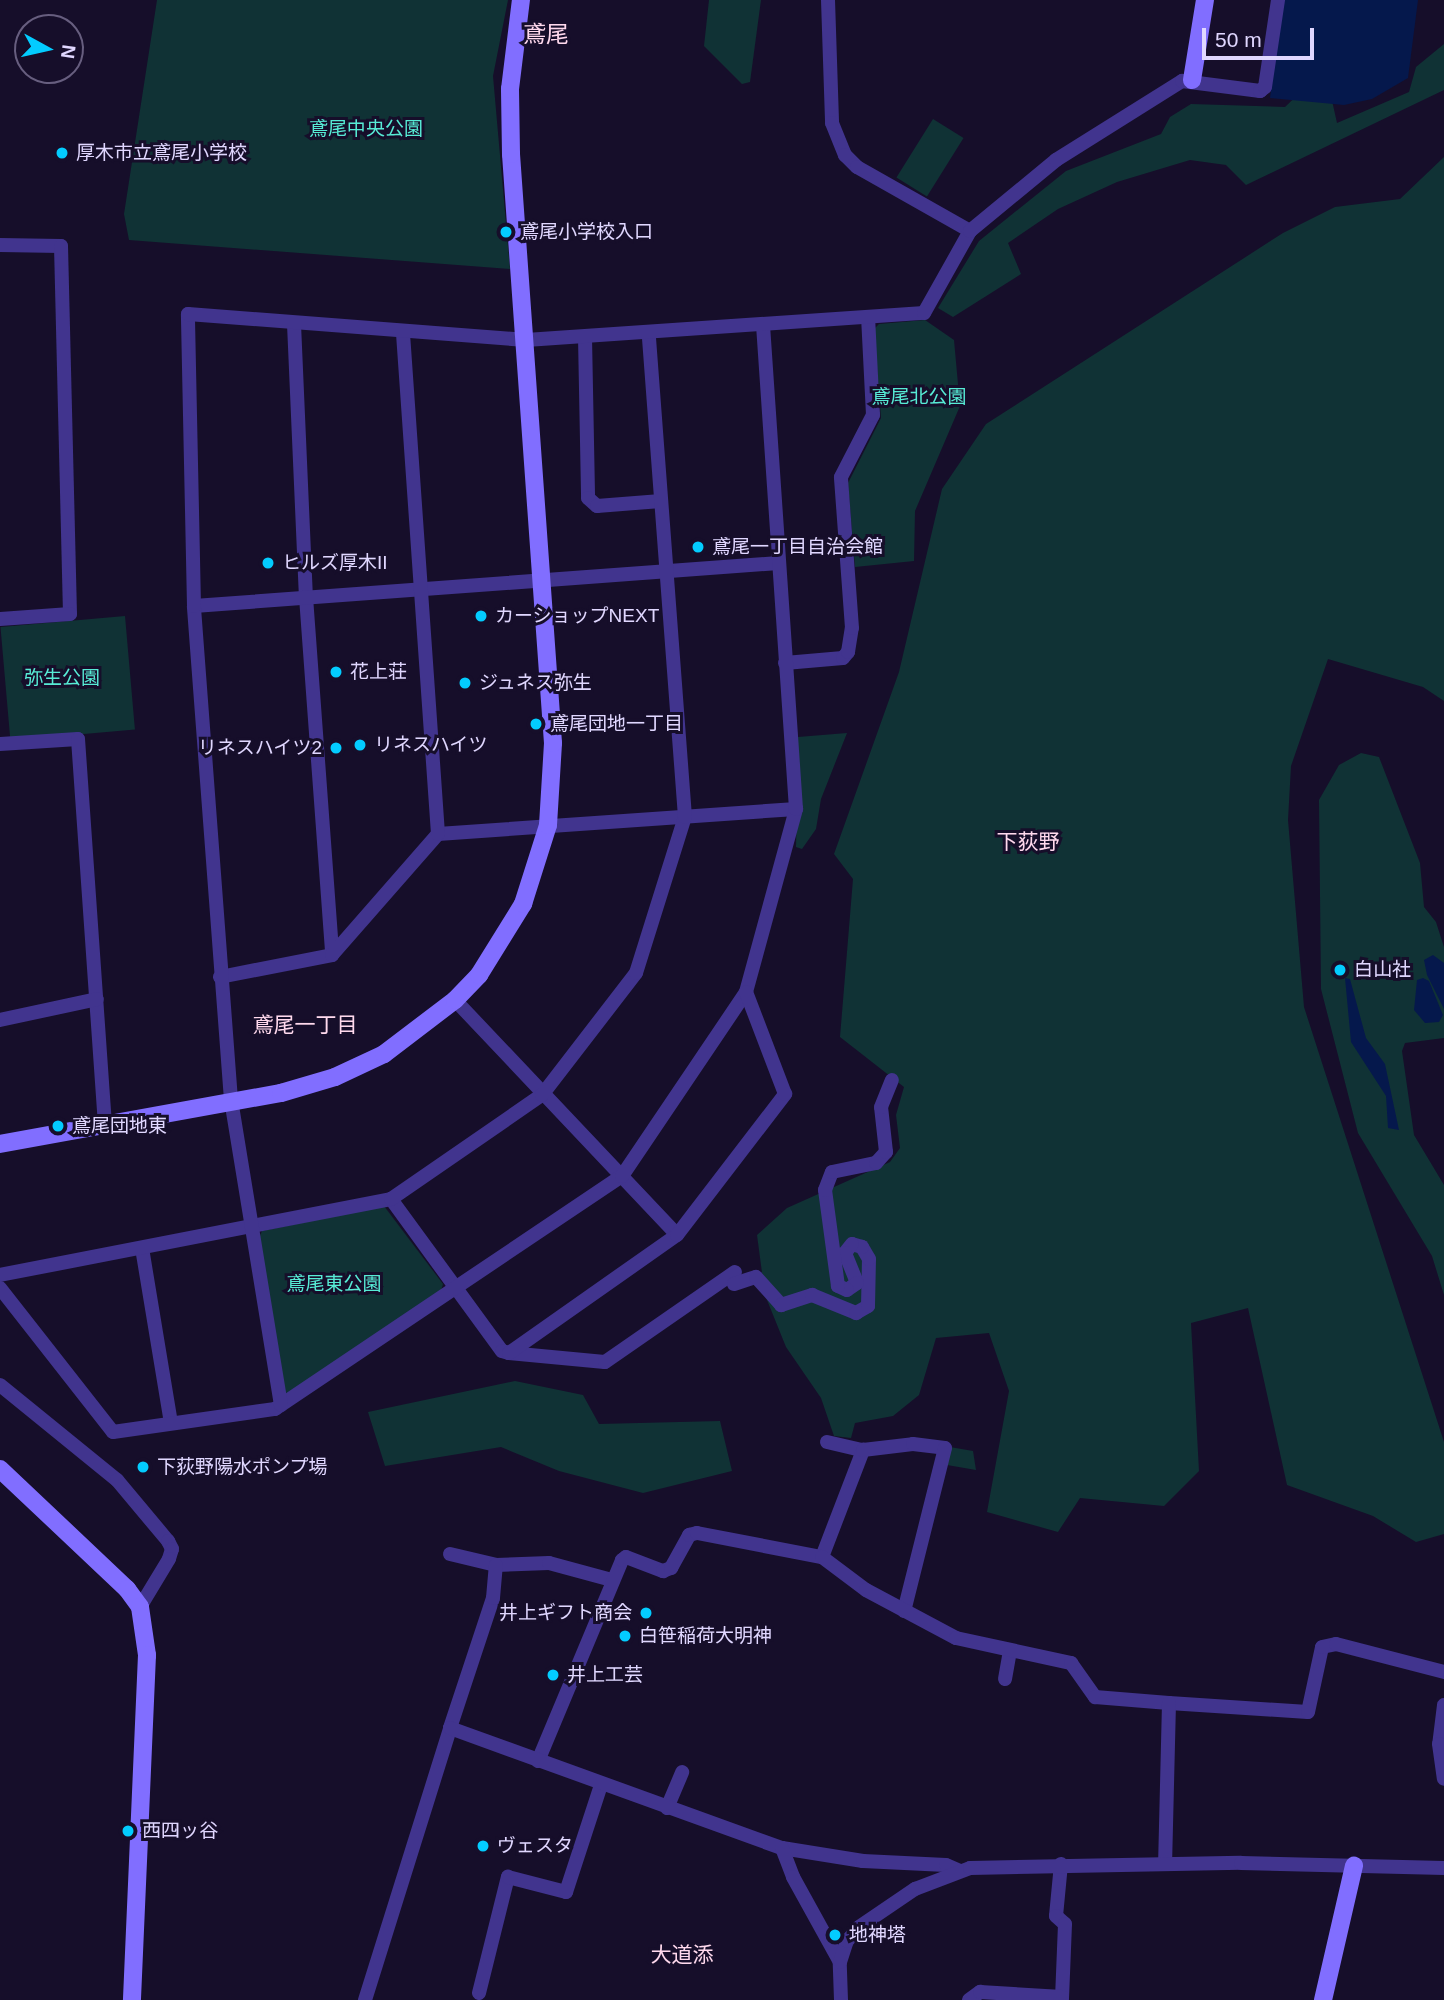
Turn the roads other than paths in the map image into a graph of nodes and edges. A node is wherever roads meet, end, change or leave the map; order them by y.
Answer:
1 (522, 0) edge
2 (828, 0) edge
3 (1205, 0) edge
4 (1278, 0) edge
5 (1192, 80) junction
6 (970, 231) junction
7 (0, 245) edge
8 (868, 317) junction
9 (294, 324) junction
10 (763, 325) junction
11 (403, 333) junction
12 (649, 333) junction
13 (585, 337) junction
14 (526, 341) junction
15 (661, 501) junction
16 (778, 563) junction
17 (666, 572) junction
18 (541, 580) junction
19 (420, 590) junction
20 (306, 597) junction
21 (194, 606) junction
22 (0, 619) edge
23 (785, 663) junction
24 (0, 744) edge
25 (796, 809) junction
26 (685, 817) junction
27 (548, 825) junction
28 (438, 834) junction
29 (332, 955) junction
30 (220, 977) junction
31 (746, 992) junction
32 (97, 999) junction
33 (455, 1000) junction
34 (0, 1020) edge
35 (892, 1080) dead end
36 (542, 1095) junction
37 (231, 1100) junction
38 (105, 1124) junction
39 (0, 1144) edge
40 (622, 1176) junction
41 (391, 1199) junction
42 (249, 1226) junction
43 (677, 1235) junction
44 (142, 1248) junction
45 (0, 1275) edge
46 (0, 1288) edge
47 (458, 1289) junction
48 (509, 1353) junction
49 (0, 1385) edge
50 (281, 1405) junction
51 (171, 1423) junction
52 (827, 1442) dead end
53 (863, 1450) junction
54 (0, 1469) edge
55 (450, 1554) dead end
56 (822, 1558) junction
57 (496, 1565) junction
58 (612, 1580) junction
59 (140, 1607) junction
60 (904, 1611) junction
61 (1010, 1652) junction
62 (1444, 1672) edge
63 (1005, 1679) dead end
64 (1170, 1703) junction
65 (1444, 1705) edge
66 (450, 1728) junction
67 (538, 1761) junction
68 (682, 1772) dead end
69 (1444, 1779) edge
70 (601, 1785) junction
71 (667, 1808) junction
72 (782, 1848) junction
73 (1165, 1863) junction
74 (1061, 1864) junction
75 (1354, 1866) junction
76 (1444, 1868) edge
77 (960, 1871) junction
78 (840, 1962) junction
79 (476, 1986) dead end
80 (1062, 1999) edge
81 (132, 2000) edge
82 (365, 2000) edge
83 (841, 2000) edge
84 (969, 2000) edge
85 (1323, 2000) edge

1 - 14 street
2 - 6 street
3 - 5 street
4 - 5 street
5 - 6 street
6 - 8 street
7 - 22 street
8 - 10 street
8 - 23 street
9 - 11 street
9 - 20 street
9 - 21 street
10 - 12 street
10 - 16 street
11 - 14 street
11 - 19 street
12 - 13 street
12 - 15 street
13 - 14 street
13 - 15 street
14 - 18 street
15 - 17 street
16 - 17 street
16 - 23 street
17 - 18 street
17 - 26 street
18 - 19 street
18 - 27 street
19 - 20 street
19 - 28 street
20 - 21 street
20 - 29 street
21 - 30 street
23 - 25 street
24 - 32 street
25 - 26 street
25 - 31 street
26 - 27 street
26 - 36 street
27 - 28 street
27 - 33 street
28 - 29 street
29 - 30 street
30 - 37 street
31 - 40 street
31 - 43 street
32 - 34 street
32 - 38 street
33 - 36 street
33 - 37 street
35 - 48 street
36 - 40 street
36 - 41 street
37 - 38 street
37 - 42 street
38 - 39 street
40 - 43 street
40 - 47 street
41 - 42 street
41 - 47 street
42 - 44 street
42 - 50 street
43 - 48 street
44 - 45 street
44 - 51 street
46 - 51 street
47 - 48 street
47 - 50 street
49 - 59 street
50 - 51 street
52 - 53 street
53 - 56 street
53 - 60 street
54 - 59 street
55 - 57 street
56 - 58 street
56 - 60 street
57 - 58 street
57 - 66 street
58 - 67 street
59 - 81 street
60 - 61 street
61 - 63 street
61 - 64 street
62 - 64 street
64 - 73 street
65 - 69 street
66 - 67 street
66 - 82 street
67 - 70 street
68 - 71 street
70 - 71 street
70 - 79 street
71 - 72 street
72 - 77 street
72 - 78 street
73 - 74 street
73 - 75 street
74 - 77 street
74 - 80 street
75 - 76 street
75 - 85 street
77 - 78 street
78 - 83 street
80 - 84 street

